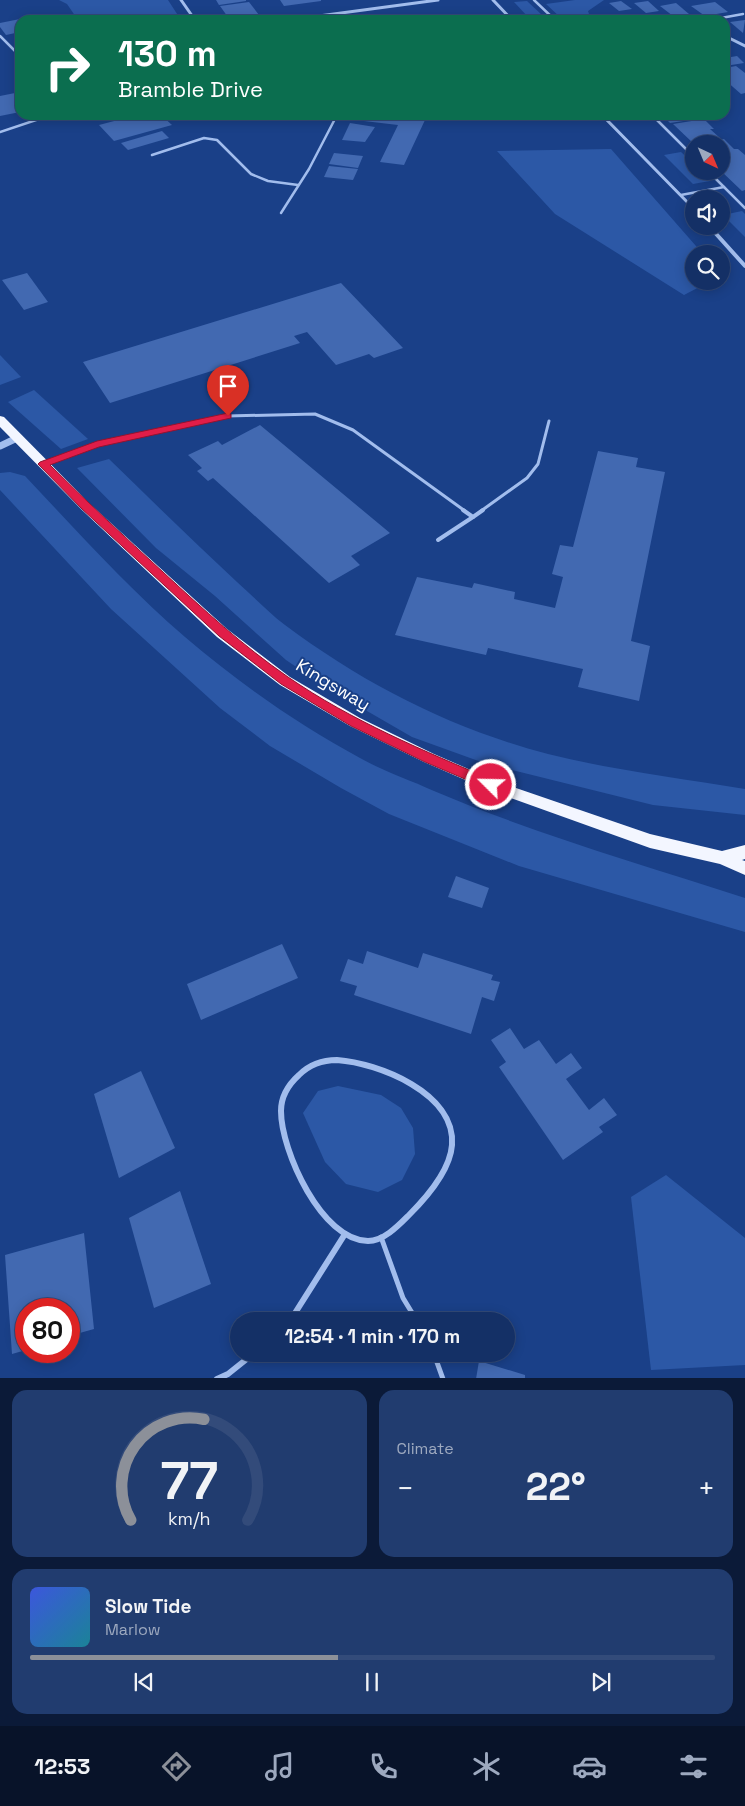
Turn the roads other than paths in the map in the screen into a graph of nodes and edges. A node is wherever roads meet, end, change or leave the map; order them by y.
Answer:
1 (181, 0) edge
2 (438, 0) edge
3 (493, 0) edge
4 (534, 0) edge
5 (743, 14) dead end
6 (192, 15) edge
7 (326, 15) edge
8 (507, 15) edge
9 (550, 15) edge
10 (730, 16) edge
11 (0, 36) edge
12 (730, 38) edge
13 (745, 46) edge
14 (15, 51) edge
15 (36, 120) edge
16 (334, 120) edge
17 (607, 120) edge
18 (657, 120) edge
19 (0, 132) edge
20 (685, 148) edge
21 (152, 155) dead end
22 (717, 180) edge
23 (298, 185) junction
24 (724, 187) junction
25 (681, 194) junction
26 (685, 199) edge
27 (745, 208) edge
28 (281, 213) dead end
29 (717, 235) edge
30 (745, 266) edge
31 (0, 420) edge
32 (549, 421) dead end
33 (17, 438) junction
34 (0, 446) edge
35 (43, 464) junction
36 (473, 517) junction
37 (438, 540) dead end
38 (745, 852) edge
39 (722, 858) junction
40 (745, 868) edge
41 (345, 1234) junction
42 (381, 1238) junction
43 (296, 1312) edge
44 (412, 1312) edge
45 (243, 1362) edge
46 (437, 1362) edge
47 (217, 1378) edge
48 (444, 1378) edge

1 - 6 street
2 - 7 street
3 - 8 street
4 - 9 lane
5 - 10 lane
11 - 14 lane
12 - 13 street
15 - 19 lane
16 - 23 lane
17 - 25 street
18 - 20 lane
21 - 23 lane
22 - 24 lane
23 - 28 lane
24 - 25 lane
24 - 27 lane
25 - 26 street
29 - 30 street
31 - 33 highway, Kingsway
32 - 36 lane
33 - 34 street
33 - 35 highway, Kingsway
35 - 36 lane
35 - 39 highway, Kingsway
36 - 37 lane
38 - 39 highway, Kingsway
39 - 40 highway, Kingsway
41 - 42 street
41 - 42 street
41 - 43 street
42 - 44 lane
45 - 47 street
46 - 48 lane

